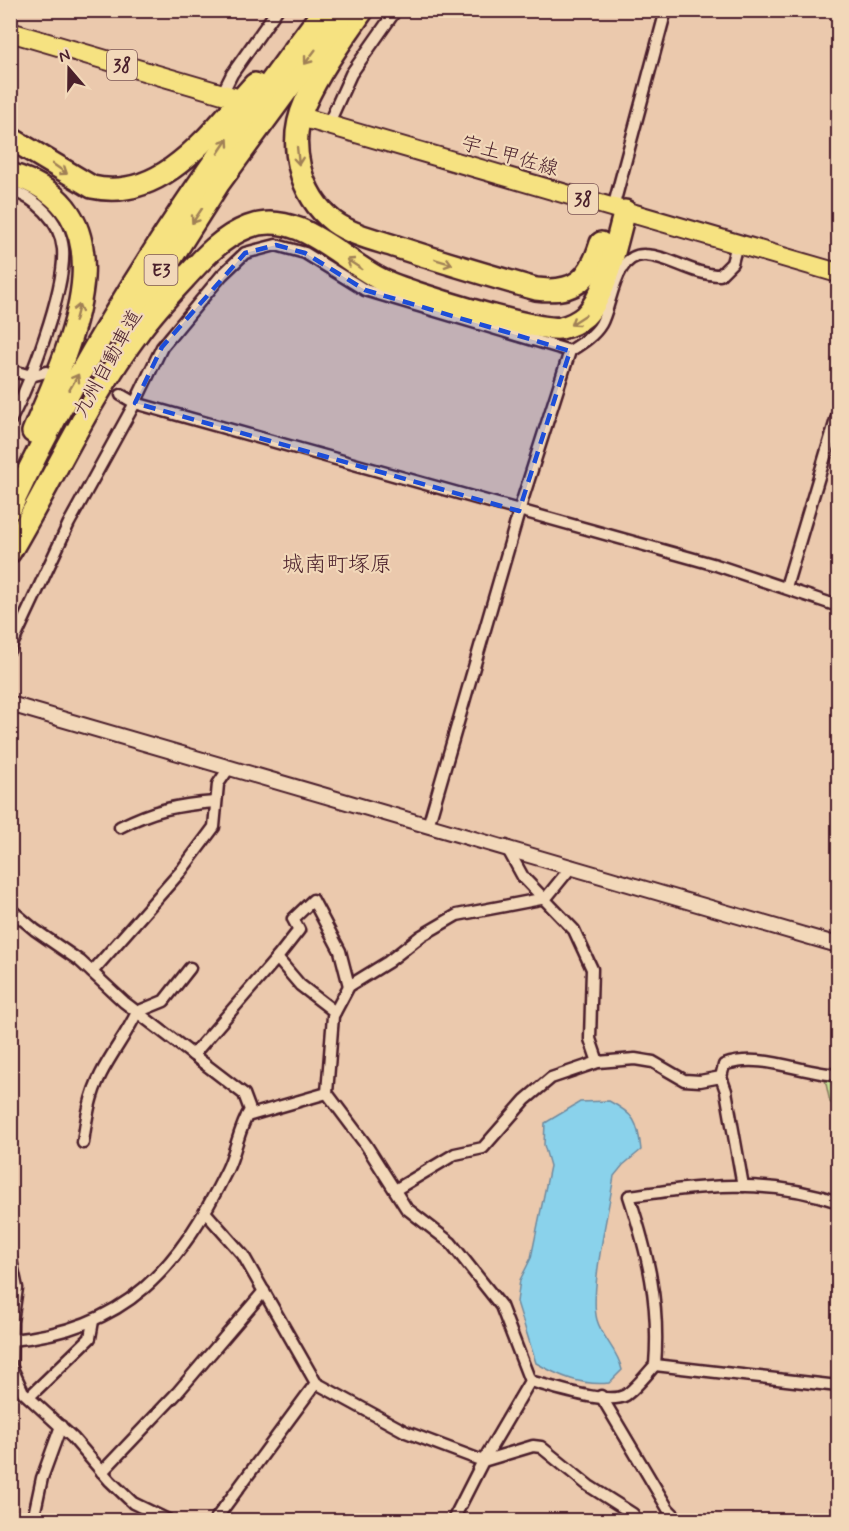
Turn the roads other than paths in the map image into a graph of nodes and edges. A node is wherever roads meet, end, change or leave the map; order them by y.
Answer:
1 (277, 10) edge
2 (313, 10) edge
3 (324, 10) edge
4 (346, 10) edge
5 (363, 10) edge
6 (396, 10) edge
7 (666, 10) edge
8 (10, 32) edge
9 (227, 95) joint
10 (308, 119) dead end
11 (328, 125) junction
12 (10, 138) edge
13 (10, 174) edge
14 (10, 190) edge
15 (619, 209) junction
16 (737, 244) junction
17 (838, 273) edge
18 (570, 351) junction
19 (10, 370) edge
20 (46, 372) dead end
21 (31, 376) junction
22 (121, 395) tunnel mouth
23 (135, 403) junction
24 (838, 413) edge
25 (10, 421) edge
26 (10, 485) edge
27 (10, 509) edge
28 (519, 511) junction
29 (10, 551) edge
30 (786, 587) junction
31 (838, 606) edge
32 (10, 649) edge
33 (10, 705) edge
34 (229, 768) junction
35 (215, 802) junction
36 (428, 826) junction
37 (120, 827) dead end
38 (506, 846) junction
39 (572, 866) junction
40 (546, 898) junction
41 (10, 909) edge
42 (838, 945) edge
43 (277, 958) junction
44 (190, 968) dead end
45 (92, 972) junction
46 (350, 986) junction
47 (137, 1012) junction
48 (335, 1012) junction
49 (193, 1054) junction
50 (598, 1062) junction
51 (838, 1076) edge
52 (721, 1077) junction
53 (327, 1093) junction
54 (247, 1116) junction
55 (83, 1143) dead end
56 (743, 1186) junction
57 (395, 1190) junction
58 (838, 1203) edge
59 (205, 1212) junction
60 (10, 1255) edge
61 (264, 1291) junction
62 (93, 1321) junction
63 (11, 1340) edge
64 (655, 1365) junction
65 (11, 1367) edge
66 (530, 1381) junction
67 (316, 1383) junction
68 (838, 1386) edge
69 (602, 1396) junction
70 (29, 1397) junction
71 (61, 1426) junction
72 (483, 1461) junction
73 (102, 1472) junction
74 (33, 1521) edge
75 (168, 1521) edge
76 (214, 1521) edge
77 (453, 1521) edge
78 (632, 1521) edge
79 (679, 1521) edge

1 - 9 street
12 -> 2 highway
27 -> 3 highway, 九州自動車道 / E3
4 -> 29 highway, 九州自動車道 / E3
5 -> 15 highway
6 - 11 street
7 - 15 street
8 - 9 main road, 38
10 - 11 main road, 宇土甲佐線 / 38
11 - 15 main road, 宇土甲佐線 / 38
26 -> 13 highway
14 - 21 street
15 - 16 main road, 宇土甲佐線 / 38
15 -> 29 highway
16 - 17 main road, 宇土甲佐線 / 38
16 - 18 street
18 - 23 street
18 - 28 street
19 - 21 street
20 - 21 street
21 - 25 street
22 - 23 street
23 - 28 street
23 - 32 street
24 - 30 street
28 - 30 street
28 - 36 street
30 - 31 street
33 - 34 street
34 - 35 street
34 - 36 street
35 - 37 street
35 - 45 street
36 - 38 street
38 - 39 street
38 - 40 street
39 - 40 street
39 - 42 street
40 - 46 street
40 - 50 street
41 - 45 street
43 - 46 street
43 - 48 street
43 - 49 street
44 - 47 street
45 - 47 street
46 - 48 street
47 - 49 street
47 - 55 street
48 - 53 street
49 - 54 street
50 - 52 street
50 - 57 street
51 - 52 street
52 - 56 street
53 - 54 street
53 - 57 street
54 - 59 street
56 - 58 street
56 - 64 street
57 - 66 street
59 - 61 street
59 - 62 street
60 - 63 street
61 - 67 street
61 - 73 street
62 - 63 street
62 - 70 street
63 - 65 street
64 - 68 street
64 - 69 street
65 - 70 street
66 - 69 street
66 - 72 street
67 - 72 street
67 - 76 street
69 - 79 street
70 - 71 street
71 - 73 street
71 - 74 street
72 - 77 street
72 - 78 street
73 - 75 street

